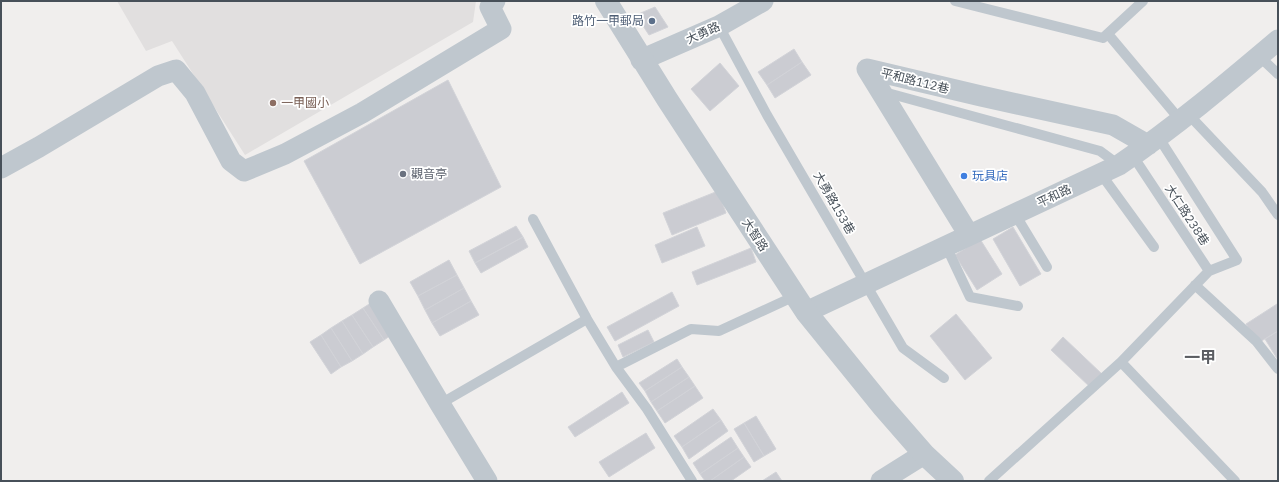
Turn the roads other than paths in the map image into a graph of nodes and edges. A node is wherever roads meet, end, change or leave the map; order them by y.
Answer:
1 (495, 1) edge
2 (606, 1) edge
3 (763, 1) edge
4 (955, 1) edge
5 (1143, 1) edge
6 (719, 26) junction
7 (1108, 34) junction
8 (1278, 40) edge
9 (1259, 56) junction
10 (641, 60) junction
11 (1278, 74) edge
12 (879, 91) junction
13 (1185, 118) junction
14 (1140, 151) junction
15 (1, 168) edge
16 (1101, 174) junction
17 (1015, 214) junction
18 (1278, 215) edge
19 (533, 219) dead end
20 (970, 235) junction
21 (946, 246) junction
22 (1154, 247) dead end
23 (1046, 267) dead end
24 (1209, 271) junction
25 (866, 284) junction
26 (1195, 285) junction
27 (379, 301) dead end
28 (800, 304) junction
29 (1018, 306) dead end
30 (587, 318) junction
31 (1122, 362) junction
32 (616, 367) junction
33 (1278, 368) edge
34 (944, 378) dead end
35 (440, 404) junction
36 (924, 454) junction
37 (487, 481) edge
38 (692, 481) edge
39 (881, 481) edge
40 (953, 481) edge
41 (989, 481) edge
42 (1235, 481) edge

1 - 15 street
2 - 10 street, 大智路
3 - 6 street, 大勇路
4 - 7 lane
5 - 7 lane
6 - 10 street, 大勇路
6 - 25 lane, 大勇路153巷
7 - 13 lane
8 - 9 street, 平和路
9 - 11 lane
9 - 13 street, 平和路
10 - 28 street, 大智路
12 - 14 lane
12 - 14 street, 平和路112巷
12 - 20 street, 平和路112巷
13 - 14 street, 平和路
13 - 18 lane
14 - 16 street, 平和路
14 - 24 lane, 大仁路238巷
14 - 24 lane
16 - 17 street, 平和路
16 - 22 lane
17 - 20 street, 平和路
17 - 23 lane
19 - 30 lane
20 - 21 street, 平和路
21 - 25 street, 平和路
21 - 29 lane
24 - 26 lane
25 - 28 street, 平和路
25 - 34 lane, 大勇路153巷
26 - 31 lane
26 - 33 lane
27 - 35 street
28 - 32 lane
28 - 36 street, 大智路
30 - 32 lane
30 - 35 lane
31 - 41 lane
31 - 42 lane
32 - 38 lane
35 - 37 street
36 - 39 street
36 - 40 street, 大智路

